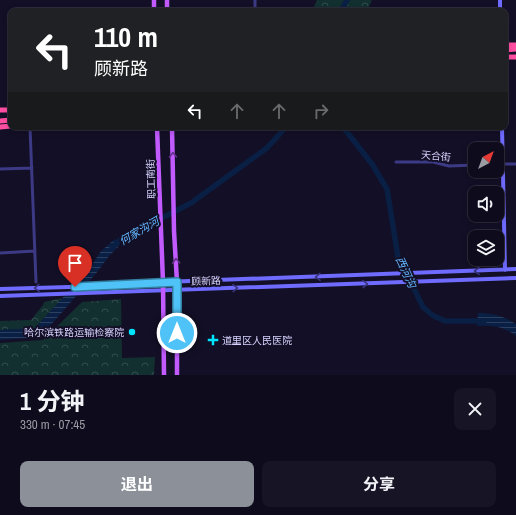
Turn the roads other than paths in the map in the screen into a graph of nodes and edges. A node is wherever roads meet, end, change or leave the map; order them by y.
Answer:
1 (30, 130) edge
2 (158, 130) edge
3 (172, 130) edge
4 (502, 130) edge
5 (502, 142) edge
6 (396, 162) dead end
7 (504, 164) edge
8 (516, 164) edge
9 (468, 165) edge
10 (32, 168) junction
11 (0, 169) edge
12 (503, 178) edge
13 (35, 251) junction
14 (0, 253) edge
15 (516, 269) edge
16 (505, 270) junction
17 (516, 278) edge
18 (36, 282) dead end
19 (163, 282) junction
20 (177, 282) junction
21 (2, 289) edge
22 (177, 290) junction
23 (163, 291) junction
24 (0, 296) edge
25 (164, 375) edge
26 (176, 375) edge

1 - 10 street
2 - 19 main road, 职工南街
20 -> 3 main road
4 - 5 main road
6 - 9 street, 天合街
7 - 8 street
10 - 11 street
10 - 13 street
12 - 16 main road
13 - 14 street
13 - 18 street
15 - 16 main road
16 -> 20 main road, 顾新路
22 -> 17 main road, 顾新路
19 - 20 main road, 顾新路
19 -> 21 main road, 顾新路
19 - 23 main road, 职工南街
20 - 22 main road
22 - 23 main road, 顾新路
22 - 26 main road
23 - 24 main road, 顾新路
23 - 25 main road, 职工南街

